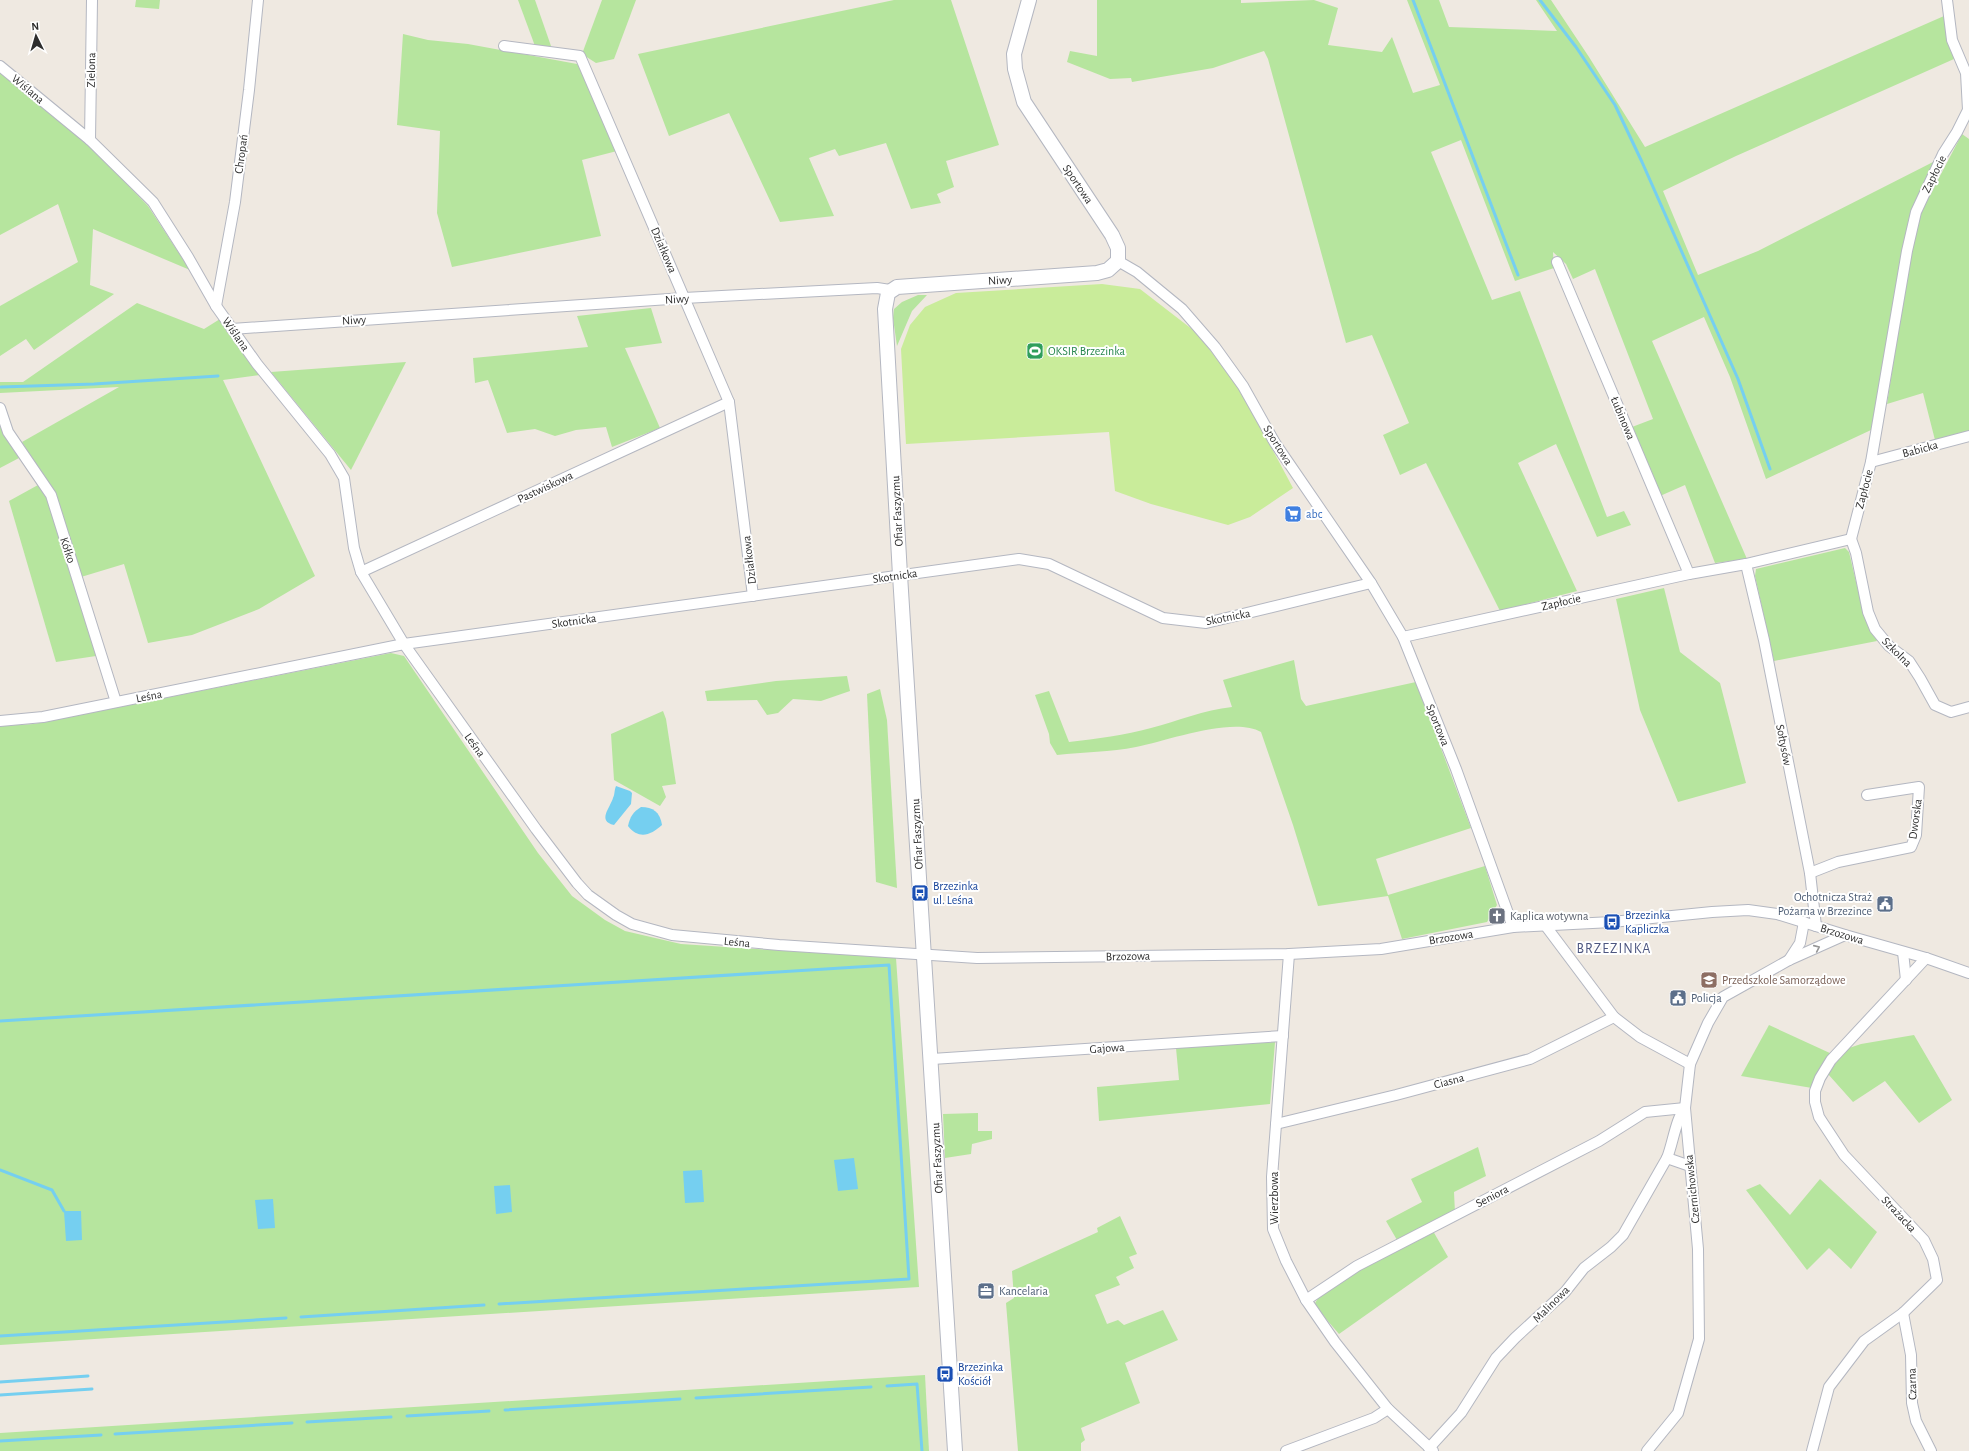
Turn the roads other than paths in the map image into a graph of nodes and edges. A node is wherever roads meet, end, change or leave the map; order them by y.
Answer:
1 (92, 0) edge
2 (258, 0) edge
3 (1029, 0) edge
4 (1946, 0) edge
5 (504, 46) dead end
6 (0, 66) edge
7 (90, 140) junction
8 (1118, 261) junction
9 (1557, 262) dead end
10 (890, 290) junction
11 (684, 298) junction
12 (216, 306) junction
13 (232, 329) junction
14 (729, 402) junction
15 (0, 408) edge
16 (1969, 436) edge
17 (1871, 462) junction
18 (1850, 539) junction
19 (1746, 564) junction
20 (361, 572) junction
21 (1689, 574) junction
22 (900, 575) junction
23 (1372, 583) junction
24 (753, 596) junction
25 (1403, 637) junction
26 (404, 644) junction
27 (116, 702) junction
28 (1969, 707) edge
29 (0, 720) edge
30 (1867, 795) dead end
31 (1810, 873) junction
32 (1804, 922) junction
33 (1545, 925) junction
34 (1816, 926) junction
35 (1513, 927) junction
36 (1845, 935) junction
37 (1903, 952) junction
38 (924, 954) junction
39 (1289, 954) junction
40 (1926, 958) junction
41 (1789, 960) junction
42 (1969, 973) edge
43 (1906, 980) junction
44 (1614, 1017) junction
45 (1283, 1036) junction
46 (932, 1060) junction
47 (1690, 1064) junction
48 (1685, 1108) junction
49 (1276, 1124) junction
50 (1667, 1158) junction
51 (1690, 1166) junction
52 (1306, 1300) junction
53 (1903, 1313) junction
54 (1388, 1409) junction
55 (1431, 1449) edge
56 (955, 1451) edge
57 (1286, 1451) edge
58 (1647, 1451) edge
59 (1812, 1451) edge
60 (1931, 1451) edge

1 - 7 street, Zielona
2 - 12 street, Chropań
3 - 8 street, Sportowa
4 - 17 street, Zapłocie
5 - 11 street, Działkowa
6 - 7 street, Wiślana
7 - 12 street, Wiślana
8 - 10 street, Niwy
8 - 23 street, Sportowa
9 - 21 street, Łubinowa
10 - 11 street, Niwy
10 - 22 street, Ofiar Faszyzmu
11 - 13 street, Niwy
11 - 14 street, Działkowa
12 - 13 street, Wiślana
13 - 20 street, Wiślana
14 - 20 street, Pastwiskowa
14 - 24 street, Działkowa
15 - 27 street, Kółko
16 - 17 street, Babicka
17 - 18 street, Zapłocie
18 - 19 street, Zapłocie
18 - 28 street, Szkolna
19 - 21 street, Zapłocie
19 - 31 street, Sołtysów
20 - 26 street, Wiślana
21 - 25 street, Zapłocie
22 - 23 street, Skotnicka
22 - 24 street, Skotnicka
22 - 38 street, Ofiar Faszyzmu
23 - 25 street, Sportowa
24 - 26 street, Skotnicka
25 - 35 street, Sportowa
26 - 27 street, Leśna
26 - 38 street, Leśna
27 - 29 street, Leśna
30 - 31 street, Dworska
31 - 34 street, Sołtysów
32 - 33 street, Brzozowa
32 - 34 street, Brzozowa
32 - 41 street, Czernichowska
33 - 35 street, Brzozowa
33 - 44 street
34 - 36 street, Brzozowa
35 - 39 street, Brzozowa
36 - 37 street, Brzozowa
41 -> 36 street, Czernichowska
37 - 40 street, Brzozowa
37 - 43 street
38 - 39 street, Brzozowa
38 - 46 street, Ofiar Faszyzmu
39 - 45 street, Wierzbowa
40 - 42 street, Brzozowa
40 - 43 street, Strażacka
41 - 47 street, Czernichowska
43 - 53 street, Strażacka
44 - 47 street
44 - 49 street, Ciasna
45 - 46 street, Gajowa
45 - 49 street, Wierzbowa
46 - 56 street, Ofiar Faszyzmu
47 - 48 street, Czernichowska
48 - 50 street, Malinowa
48 - 51 street, Czernichowska
48 - 52 street, Seniora
49 - 52 street, Wierzbowa
50 - 51 street
50 - 55 street, Malinowa
51 - 58 street, Czernichowska
52 - 54 street, Wierzbowa
53 - 59 street, Strażacka
53 - 60 street, Czarna
54 - 55 street, Wierzbowa
54 - 57 street

